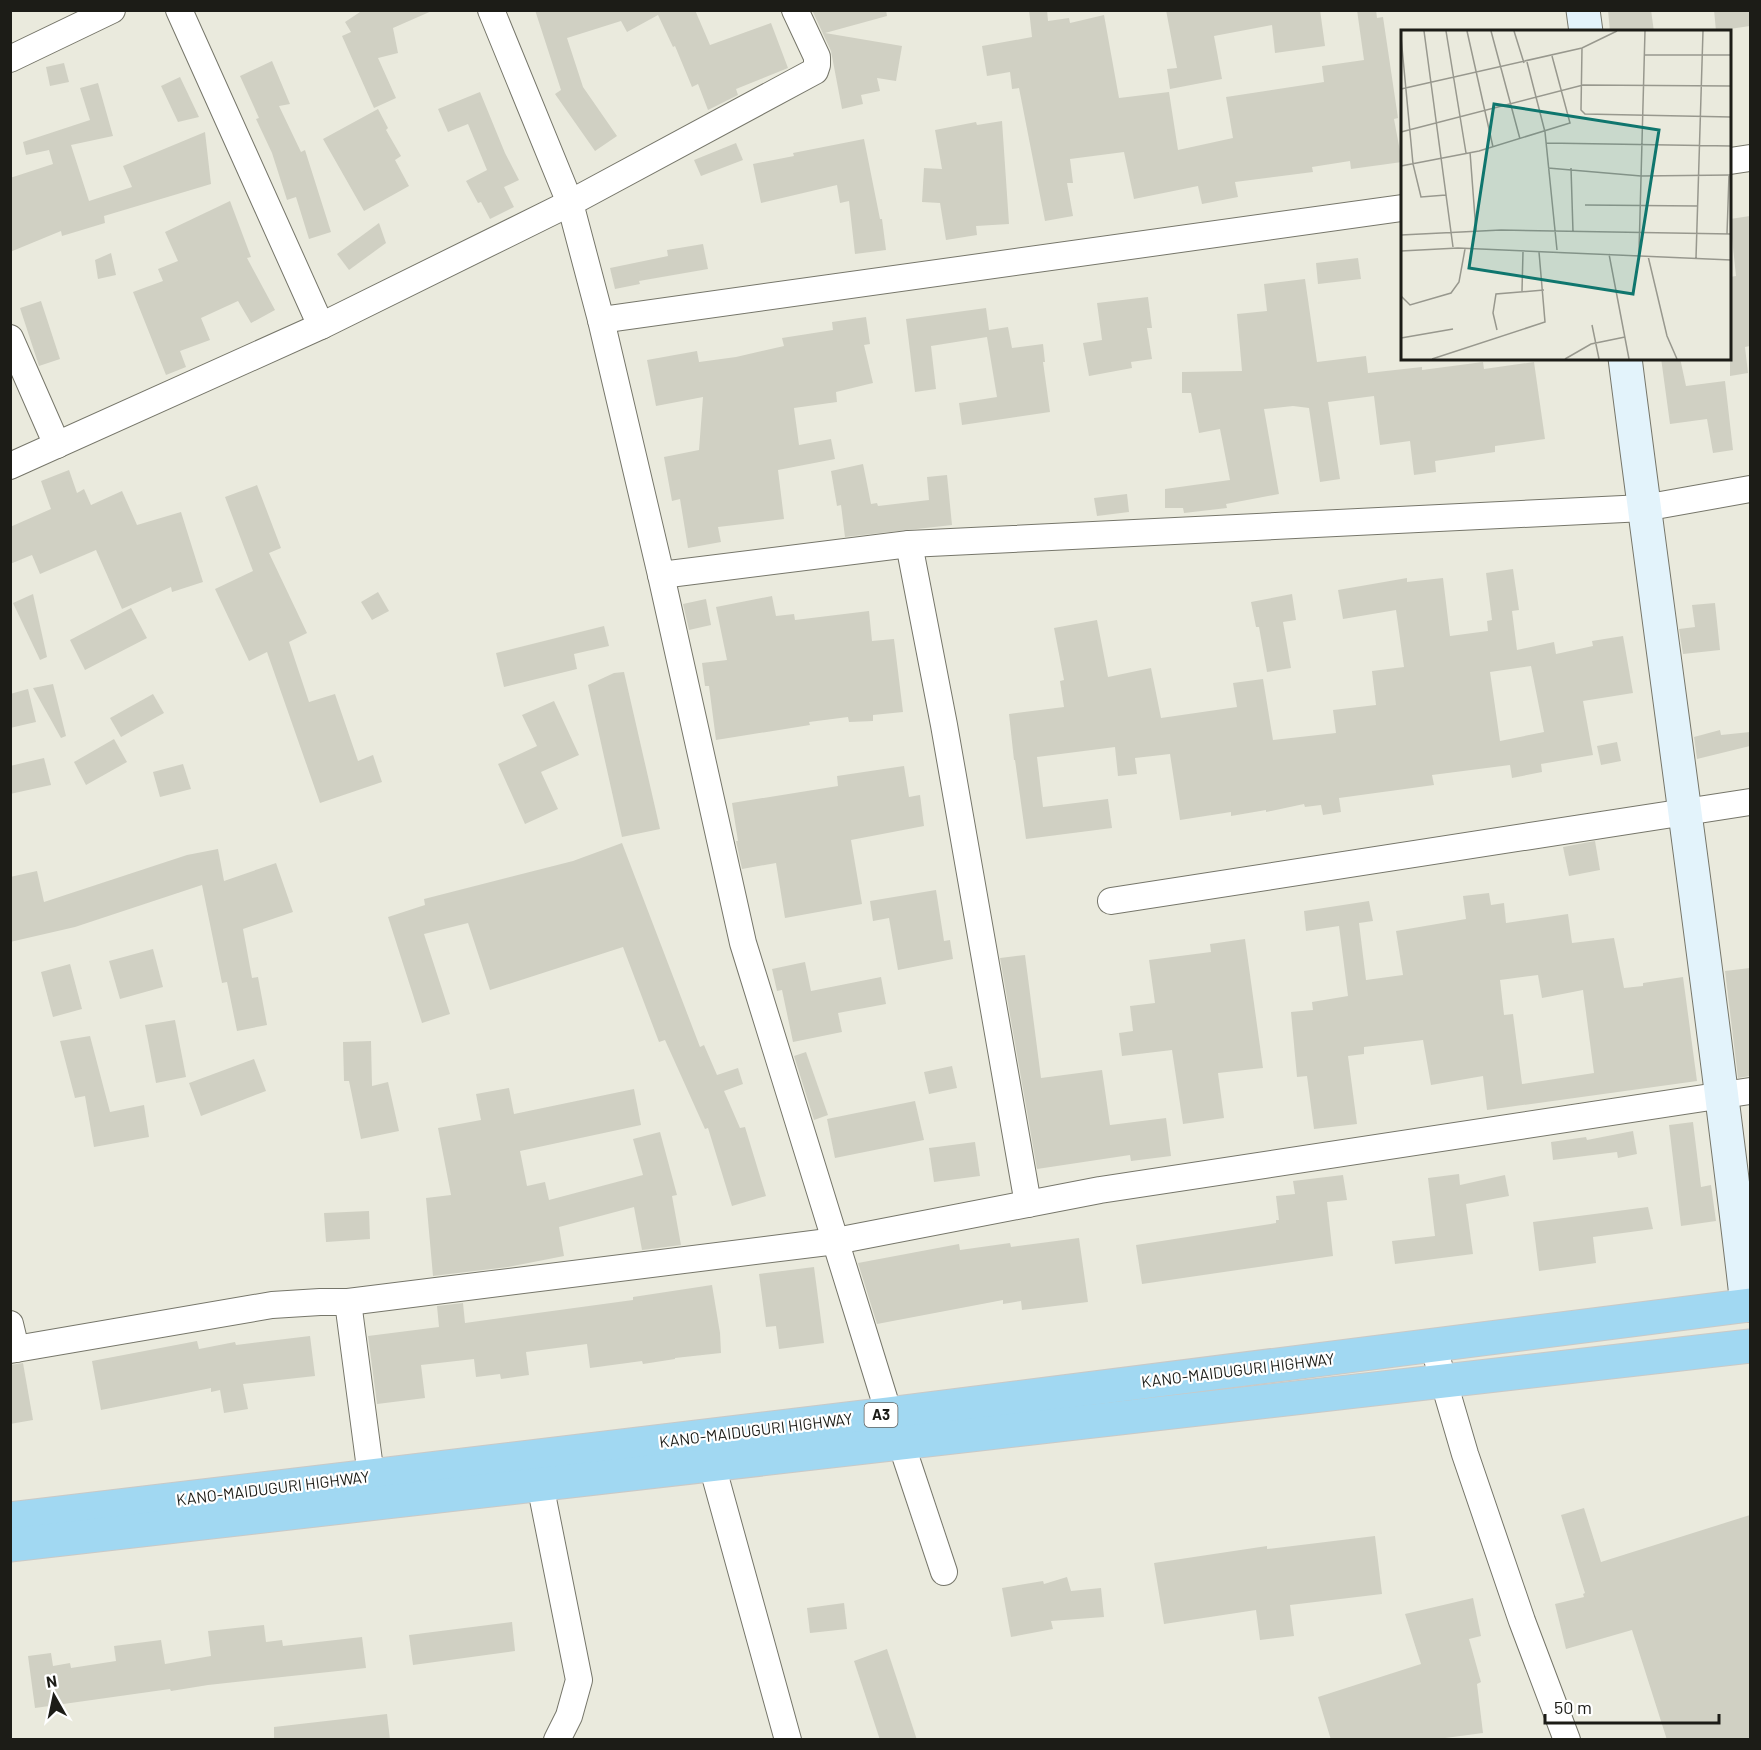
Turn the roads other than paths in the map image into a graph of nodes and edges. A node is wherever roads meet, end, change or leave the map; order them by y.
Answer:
1 (112, 10) edge
2 (179, 10) edge
3 (491, 10) edge
4 (795, 10) edge
5 (1583, 10) edge
6 (1586, 30) edge
7 (10, 58) edge
8 (1750, 158) edge
9 (1731, 161) edge
10 (570, 203) junction
11 (1401, 208) edge
12 (602, 320) junction
13 (321, 326) junction
14 (10, 338) edge
15 (1625, 360) edge
16 (57, 445) junction
17 (10, 466) edge
18 (1750, 489) edge
19 (1644, 508) junction
20 (909, 544) junction
21 (661, 575) junction
22 (1750, 802) edge
23 (1684, 811) junction
24 (1111, 902) dead end
25 (1737, 1092) edge
26 (1028, 1204) junction
27 (836, 1241) junction
28 (348, 1302) junction
29 (1749, 1305) edge
30 (10, 1324) edge
31 (1433, 1345) junction
32 (1750, 1346) edge
33 (13, 1349) edge
34 (1442, 1380) junction
35 (895, 1429) junction
36 (712, 1465) junction
37 (371, 1476) junction
38 (540, 1484) junction
39 (10, 1519) edge
40 (10, 1545) edge
41 (944, 1572) dead end
42 (557, 1740) edge
43 (788, 1740) edge
44 (1566, 1740) edge

1 - 7 street
2 - 13 street
3 - 10 street
4 - 10 street
5 - 6 street
8 - 9 street
10 - 12 street
10 - 13 street
11 - 12 street
12 - 21 street
13 - 16 street
14 - 16 street
15 - 19 street
16 - 17 street
18 - 19 street
19 - 20 street
19 - 23 street
20 - 21 street
20 - 26 street
21 - 27 street
22 - 23 street
23 - 24 street
23 - 25 street
25 - 26 street
25 - 29 street
26 - 27 street
27 - 28 street
27 - 35 street
28 - 33 street
28 - 37 street
29 - 31 highway, KANO-MAIDUGURI HIGHWAY / A3
30 - 33 street
31 - 34 street
31 - 35 highway, KANO-MAIDUGURI HIGHWAY / A3
32 - 34 highway, KANO-MAIDUGURI HIGHWAY / A3
34 - 35 highway, KANO-MAIDUGURI HIGHWAY / A3
34 - 44 street
35 - 36 highway, KANO-MAIDUGURI HIGHWAY / A3
35 - 37 highway, KANO-MAIDUGURI HIGHWAY / A3
35 - 41 street
36 - 38 highway, KANO-MAIDUGURI HIGHWAY / A3
36 - 43 street
37 - 39 highway, KANO-MAIDUGURI HIGHWAY / A3
38 - 40 highway, KANO-MAIDUGURI HIGHWAY / A3
38 - 42 street

